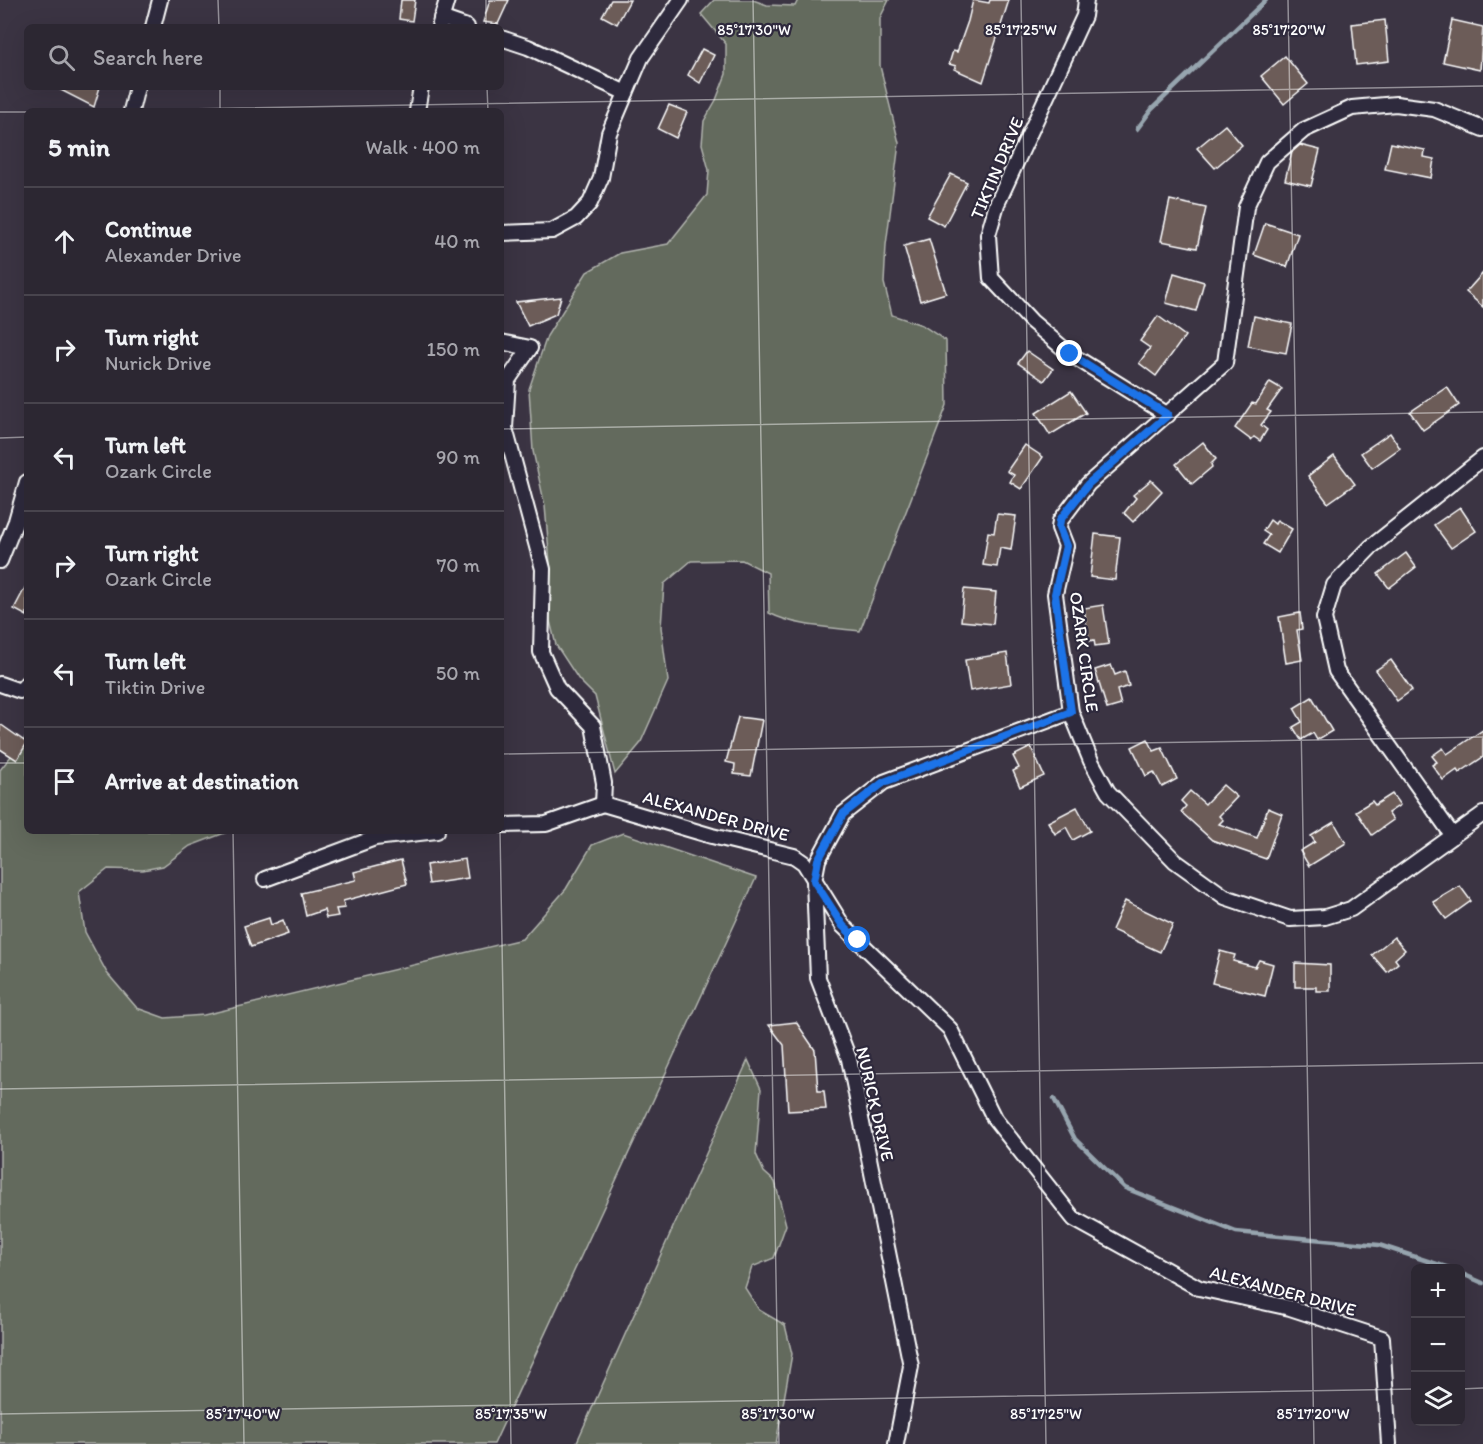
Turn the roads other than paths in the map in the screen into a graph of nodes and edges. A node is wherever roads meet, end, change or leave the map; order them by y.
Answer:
1 (160, 0) edge
2 (447, 0) edge
3 (681, 0) edge
4 (1087, 1) edge
5 (440, 23) edge
6 (154, 24) edge
7 (504, 39) edge
8 (136, 90) edge
9 (420, 90) edge
10 (626, 93) junction
11 (132, 108) edge
12 (418, 108) edge
13 (1483, 129) edge
14 (504, 233) edge
15 (504, 343) edge
16 (1168, 415) junction
17 (1483, 458) edge
18 (24, 493) edge
19 (0, 561) edge
20 (0, 684) edge
21 (24, 686) edge
22 (1071, 712) junction
23 (603, 804) junction
24 (1483, 814) edge
25 (504, 825) edge
26 (410, 834) edge
27 (1453, 836) junction
28 (265, 879) dead end
29 (814, 881) junction
30 (896, 1444) edge
31 (1389, 1444) edge

1 - 6 street
2 - 5 street
3 - 10 street
4 - 16 street, TIKTIN DRIVE
7 - 10 street
8 - 11 street
9 - 12 street
10 - 14 street
13 - 16 street, OZARK CIRCLE
15 - 23 street
16 - 22 street, OZARK CIRCLE
17 - 27 street
18 - 19 street
20 - 21 street
22 - 27 street, OZARK CIRCLE
22 - 29 street, NURICK DRIVE
23 - 25 street
23 - 29 street, ALEXANDER DRIVE
24 - 27 street, OZARK CIRCLE
26 - 28 street
29 - 30 street, NURICK DRIVE
29 - 31 street, ALEXANDER DRIVE

